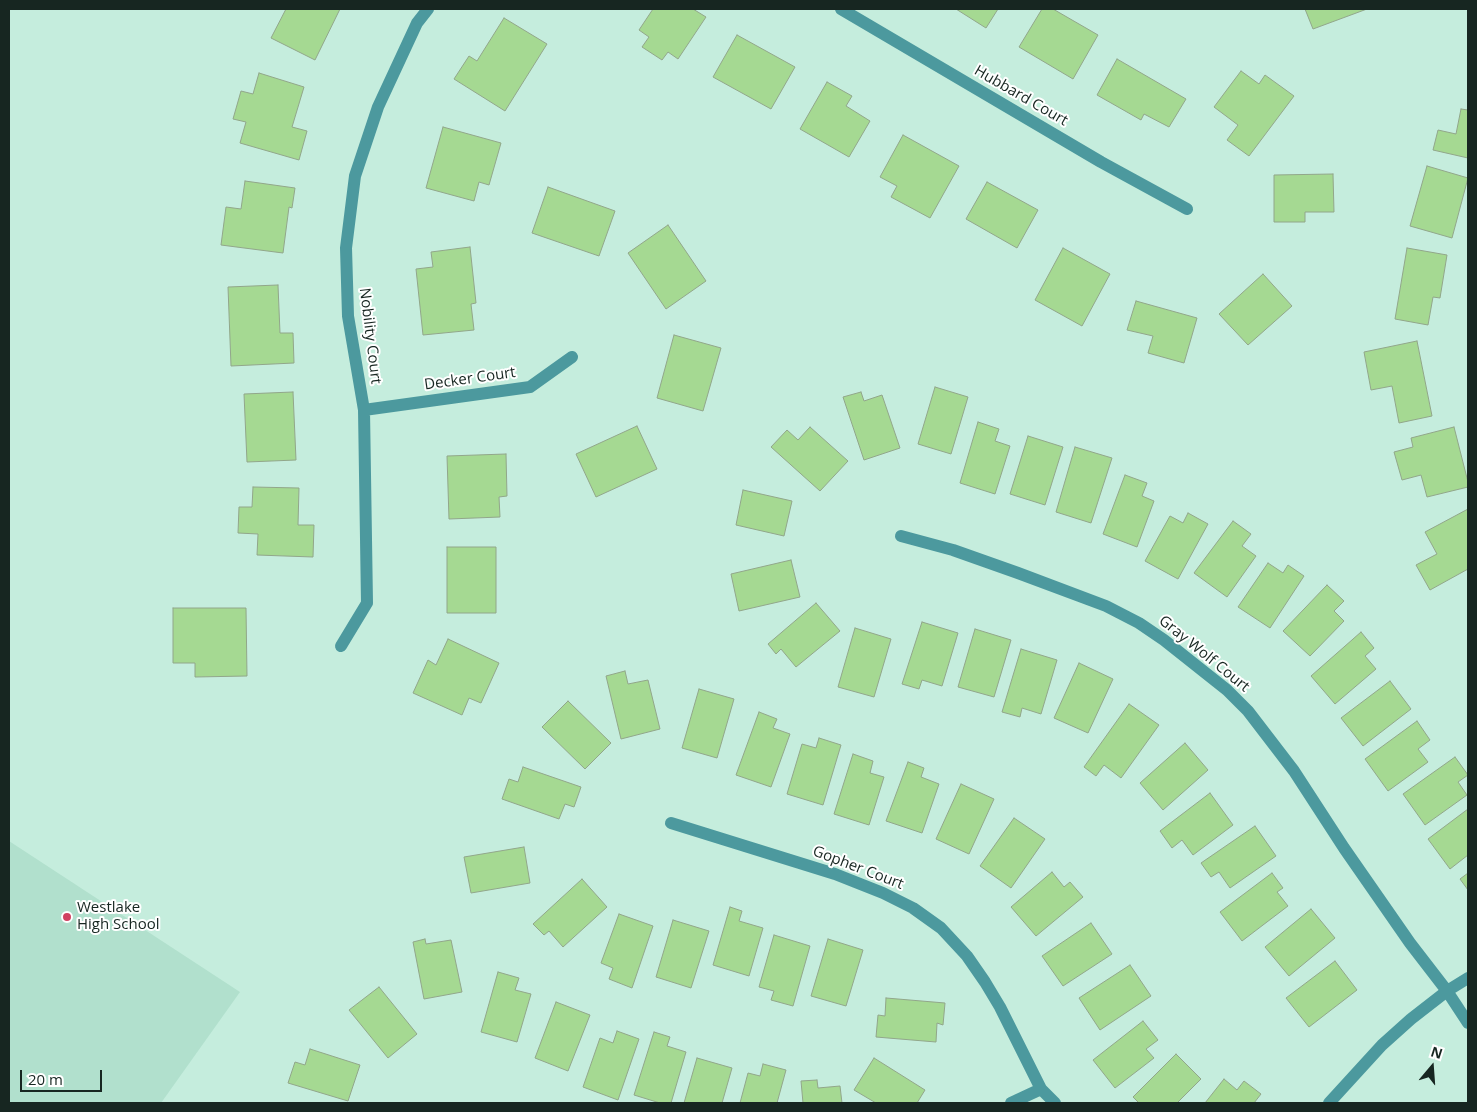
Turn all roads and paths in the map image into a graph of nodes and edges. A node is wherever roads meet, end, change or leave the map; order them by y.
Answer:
1 (428, 9) edge
2 (842, 9) edge
3 (1186, 209) dead end
4 (572, 357) dead end
5 (364, 410) junction
6 (901, 536) dead end
7 (341, 646) dead end
8 (671, 823) dead end
9 (1468, 978) edge
10 (1447, 991) junction
11 (1468, 1022) edge
12 (1041, 1088) junction
13 (1011, 1103) edge
14 (1055, 1103) edge
15 (1329, 1103) edge

1 - 5 street, Nobility Court
2 - 3 street, Hubbard Court
4 - 5 street, Decker Court
5 - 7 street, Nobility Court
6 - 10 street, Gray Wolf Court
8 - 12 street, Gopher Court
9 - 10 street
10 - 11 street, Gray Wolf Court
10 - 15 street
12 - 13 street
12 - 14 street, Gopher Court

